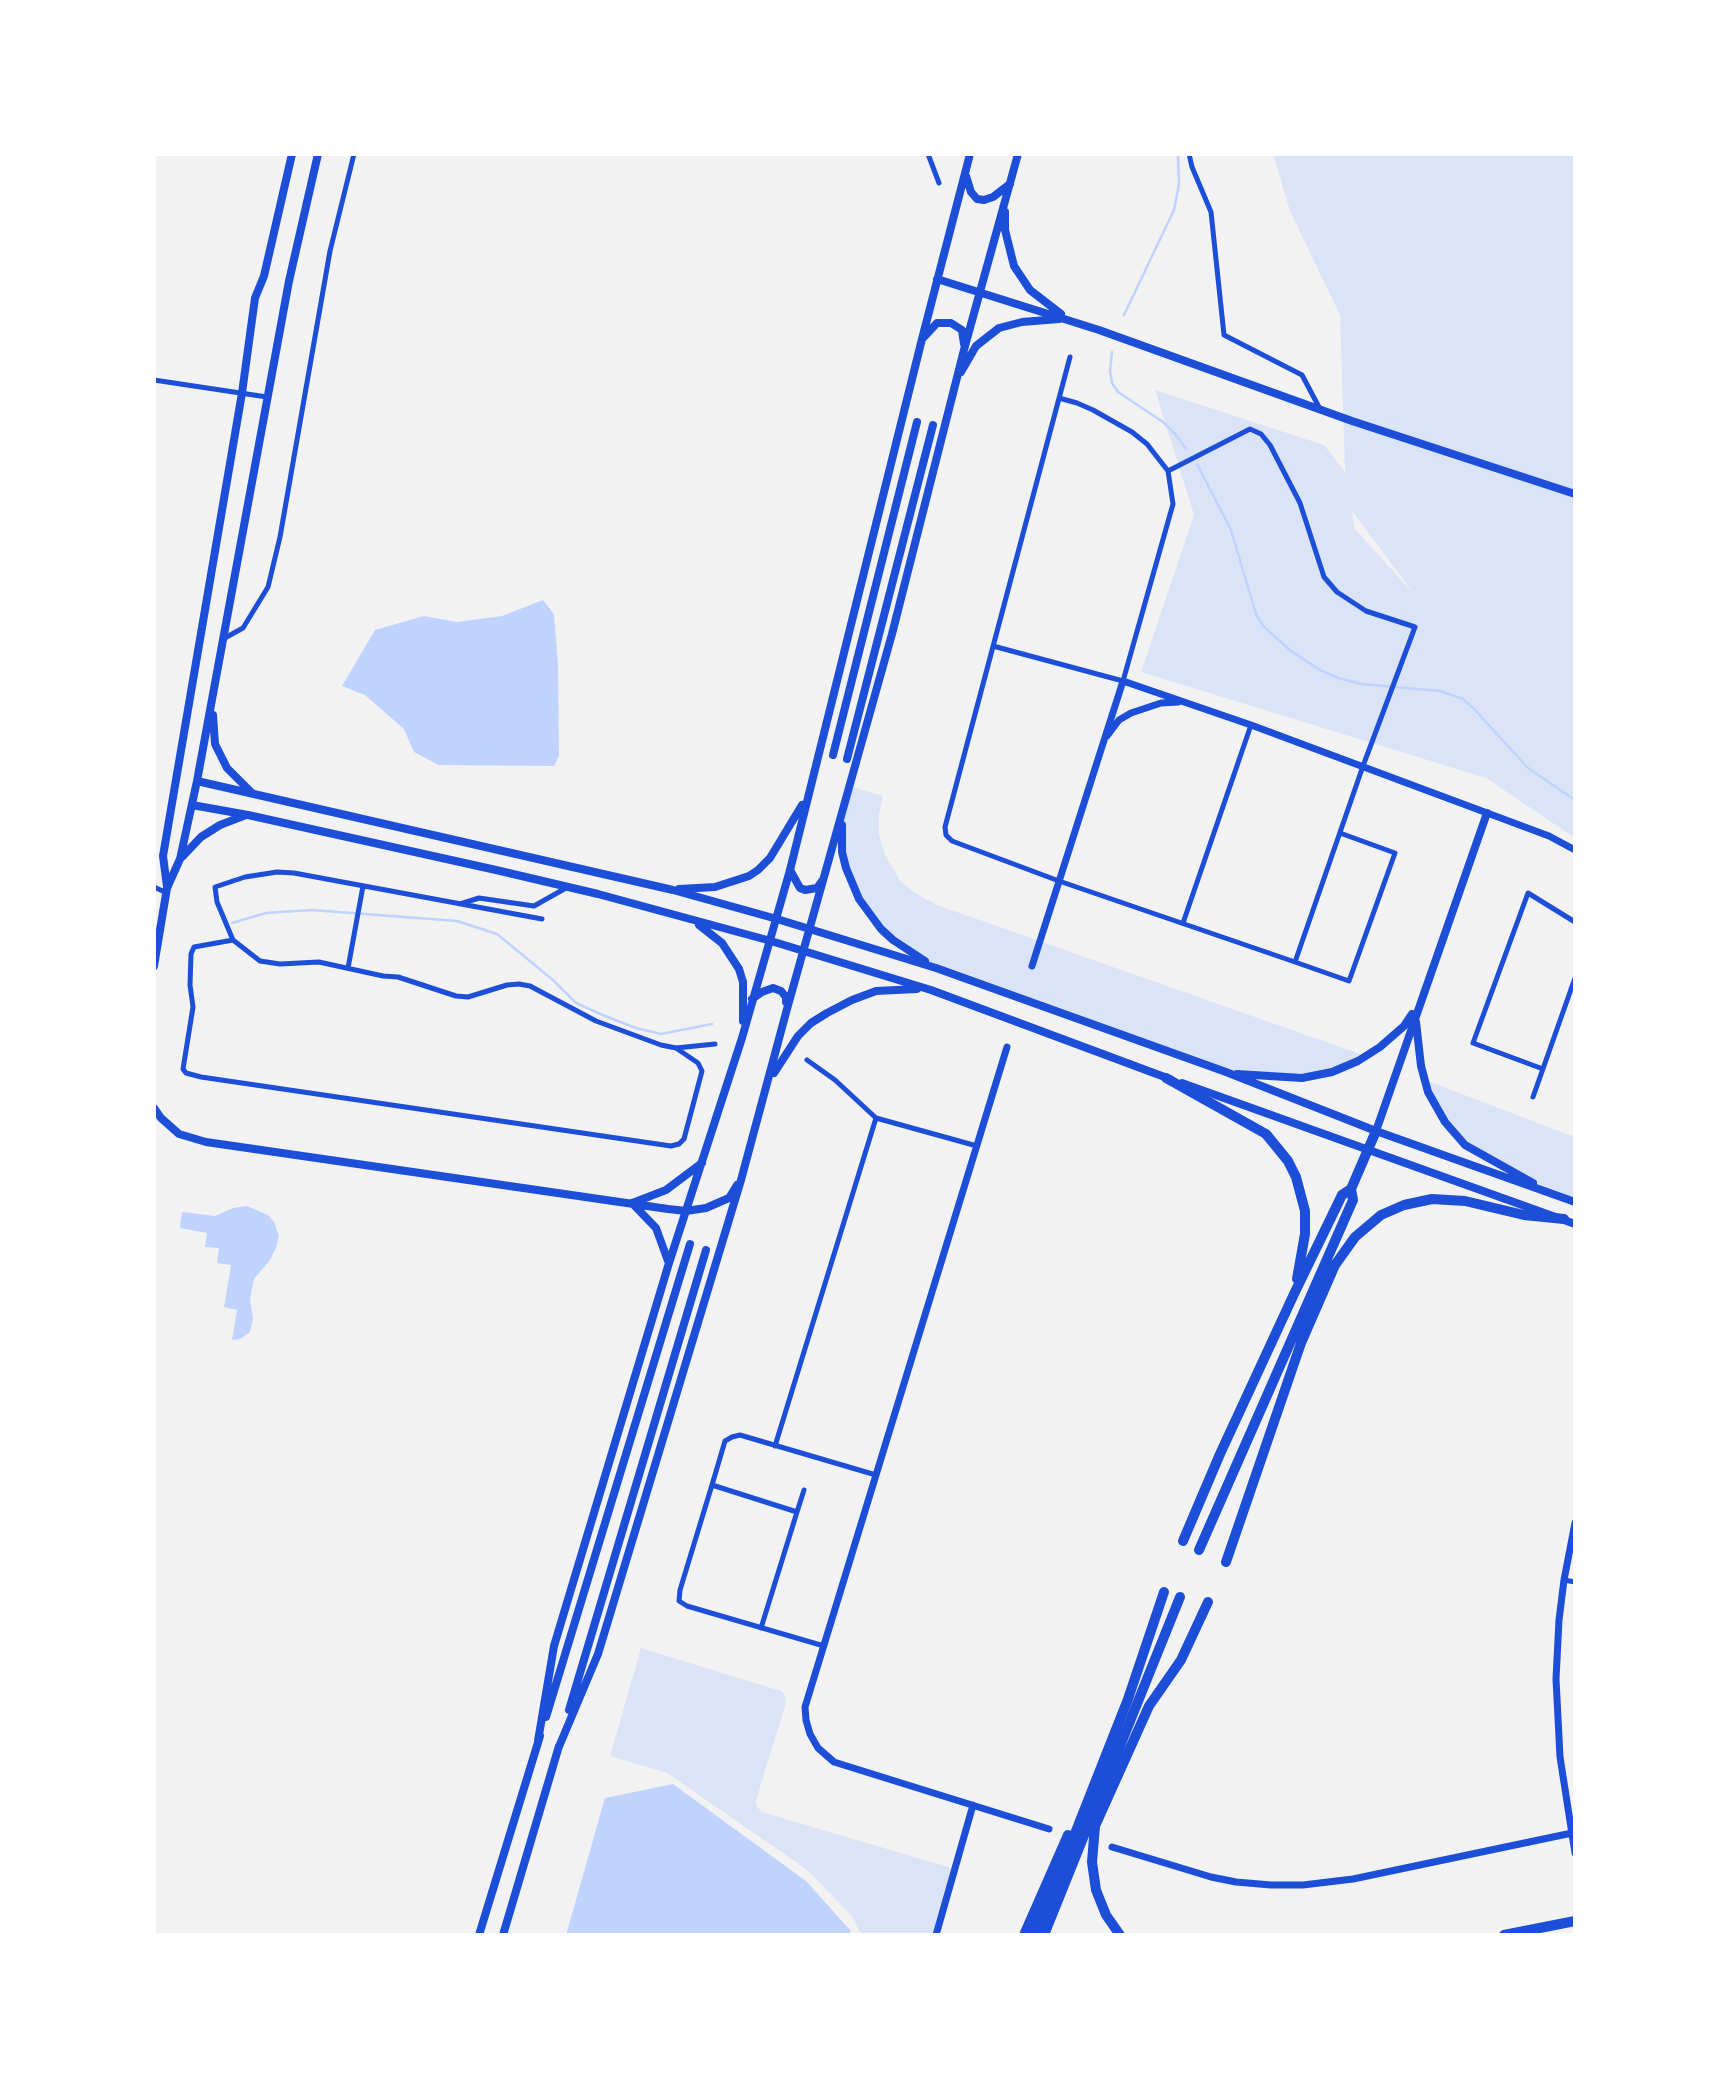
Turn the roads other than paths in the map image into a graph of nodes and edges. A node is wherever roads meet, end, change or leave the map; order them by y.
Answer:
1 (292, 154) edge
2 (318, 154) edge
3 (354, 154) edge
4 (928, 154) edge
5 (970, 154) edge
6 (1018, 154) edge
7 (1189, 154) edge
8 (965, 173) junction
9 (939, 183) dead end
10 (1010, 184) junction
11 (1004, 201) junction
12 (937, 279) junction
13 (980, 291) junction
14 (1066, 318) junction
15 (922, 339) junction
16 (965, 346) junction
17 (1070, 357) dead end
18 (154, 380) edge
19 (957, 380) junction
20 (242, 393) junction
21 (267, 397) junction
22 (1059, 398) junction
23 (1320, 408) junction
24 (918, 422) dead end
25 (933, 425) dead end
26 (1168, 471) junction
27 (1575, 494) edge
28 (223, 639) junction
29 (993, 646) junction
30 (217, 672) junction
31 (1122, 681) junction
32 (1186, 702) junction
33 (1251, 725) junction
34 (1104, 739) junction
35 (833, 755) dead end
36 (847, 759) dead end
37 (1363, 766) junction
38 (197, 782) junction
39 (252, 793) junction
40 (807, 796) junction
41 (845, 802) junction
42 (192, 804) junction
43 (1486, 813) junction
44 (248, 815) junction
45 (1340, 833) junction
46 (1575, 849) edge
47 (180, 859) junction
48 (790, 870) junction
49 (824, 878) junction
50 (1059, 881) junction
51 (546, 882) junction
52 (363, 886) junction
53 (154, 887) edge
54 (569, 888) junction
55 (167, 890) junction
56 (673, 890) junction
57 (554, 894) junction
58 (459, 904) junction
59 (542, 919) dead end
60 (691, 919) junction
61 (777, 919) junction
62 (1575, 922) edge
63 (1183, 923) junction
64 (810, 929) junction
65 (233, 940) junction
66 (771, 942) junction
67 (803, 951) junction
68 (1295, 962) junction
69 (154, 966) edge
70 (1032, 966) dead end
71 (348, 968) junction
72 (936, 968) junction
73 (1575, 978) edge
74 (931, 990) junction
75 (752, 999) junction
76 (1418, 1006) junction
77 (787, 1009) junction
78 (742, 1038) junction
79 (715, 1044) dead end
80 (1007, 1047) dead end
81 (676, 1048) junction
82 (807, 1060) dead end
83 (1544, 1069) junction
84 (1226, 1072) junction
85 (1166, 1077) junction
86 (769, 1081) junction
87 (1533, 1097) dead end
88 (154, 1108) edge
89 (876, 1118) junction
90 (1376, 1131) junction
91 (977, 1146) junction
92 (1368, 1149) junction
93 (702, 1163) junction
94 (741, 1180) junction
95 (1351, 1189) junction
96 (1554, 1195) junction
97 (1575, 1202) edge
98 (632, 1203) junction
99 (687, 1211) junction
100 (1564, 1219) junction
101 (1575, 1224) edge
102 (690, 1244) dead end
103 (706, 1250) dead end
104 (669, 1263) junction
105 (1294, 1294) junction
106 (775, 1446) junction
107 (876, 1475) junction
108 (712, 1485) junction
109 (804, 1490) dead end
110 (797, 1512) junction
111 (1575, 1523) edge
112 (1184, 1541) dead end
113 (1199, 1550) dead end
114 (1226, 1562) dead end
115 (1564, 1580) junction
116 (1575, 1582) edge
117 (1164, 1592) dead end
118 (1180, 1597) dead end
119 (1208, 1602) dead end
120 (761, 1628) junction
121 (824, 1646) junction
122 (538, 1741) junction
123 (558, 1749) junction
124 (1114, 1759) junction
125 (973, 1805) junction
126 (1085, 1822) junction
127 (1049, 1829) dead end
128 (1574, 1833) edge
129 (1112, 1847) dead end
130 (1575, 1853) edge
131 (1575, 1921) edge
132 (479, 1935) edge
133 (503, 1935) edge
134 (936, 1935) edge
135 (1024, 1935) edge
136 (1035, 1935) edge
137 (1044, 1935) edge
138 (1119, 1935) edge
139 (1504, 1935) edge

1 - 20 main road
2 - 21 main road
3 - 28 street
4 - 9 street
5 - 8 main road
6 - 10 main road
7 - 23 street
8 - 10 main road
8 - 12 main road
10 - 11 main road
11 - 13 main road
11 - 14 main road
12 - 13 main road
12 - 15 main road
13 - 14 main road
13 - 16 main road
14 - 19 main road
14 - 23 main road
15 - 16 main road
15 - 40 main road
16 - 19 main road
17 - 22 street
18 - 20 street
19 - 41 main road
20 - 21 street
20 - 55 main road
21 - 28 main road
22 - 26 street
22 - 29 street
23 - 27 main road
24 - 35 main road
25 - 36 main road
26 - 31 street
26 - 37 street
28 - 30 main road
29 - 31 street
29 - 50 street
30 - 38 main road
30 - 39 main road
31 - 32 street
31 - 34 street
32 - 33 street
32 - 34 street
33 - 37 street
33 - 63 street
34 - 50 street
37 - 43 street
37 - 45 street
38 - 39 main road
38 - 42 main road
39 - 56 main road
40 - 48 main road
40 - 56 main road
41 - 49 main road
41 - 72 main road
42 - 44 main road
42 - 47 main road
43 - 46 street
43 - 76 main road
44 - 47 main road
44 - 51 main road
45 - 68 street
45 - 68 street
47 - 55 main road
48 - 49 main road
48 - 61 main road
49 - 64 main road
50 - 63 street
50 - 70 street
51 - 54 main road
51 - 57 street
52 - 58 street
52 - 65 street
52 - 71 street
53 - 55 street
54 - 57 street
54 - 60 main road
55 - 69 main road
56 - 61 main road
57 - 58 street
58 - 59 street
60 - 66 main road
60 - 78 main road
61 - 64 main road
61 - 66 main road
62 - 83 street
63 - 68 street
64 - 67 main road
64 - 72 main road
65 - 71 street
65 - 81 street
66 - 67 main road
66 - 75 main road
67 - 74 main road
67 - 77 main road
71 - 81 street
72 - 84 main road
73 - 83 street
74 - 85 main road
74 - 86 main road
75 - 77 main road
75 - 78 main road
76 - 84 main road
76 - 90 main road
76 - 96 main road
77 - 86 main road
78 - 93 main road
79 - 81 street
80 - 91 street
82 - 89 street
83 - 87 street
84 - 90 main road
85 - 92 main road
85 - 105 highway
86 - 94 main road
88 - 98 main road
89 - 91 street
89 - 106 street
90 - 92 highway
90 - 96 main road
91 - 107 street
92 - 95 highway
92 - 100 main road
93 - 98 main road
93 - 99 main road
94 - 99 main road
94 - 123 main road
95 - 105 highway
95 - 113 highway
96 - 97 main road
98 - 99 main road
98 - 104 main road
99 - 104 main road
100 - 101 main road
100 - 114 highway
102 - 122 main road
103 - 123 main road
104 - 122 main road
105 - 112 highway
106 - 107 street
106 - 108 street
107 - 121 street
108 - 110 street
108 - 120 street
109 - 110 street
110 - 120 street
111 - 115 street
115 - 116 street
115 - 128 street
117 - 124 highway
118 - 124 highway
119 - 124 highway
120 - 121 street
121 - 125 street
122 - 132 main road
123 - 133 main road
124 - 126 highway
125 - 127 street
125 - 134 street
126 - 135 highway
126 - 136 highway
126 - 137 highway
126 - 138 highway
128 - 129 street
128 - 130 street
131 - 139 highway

